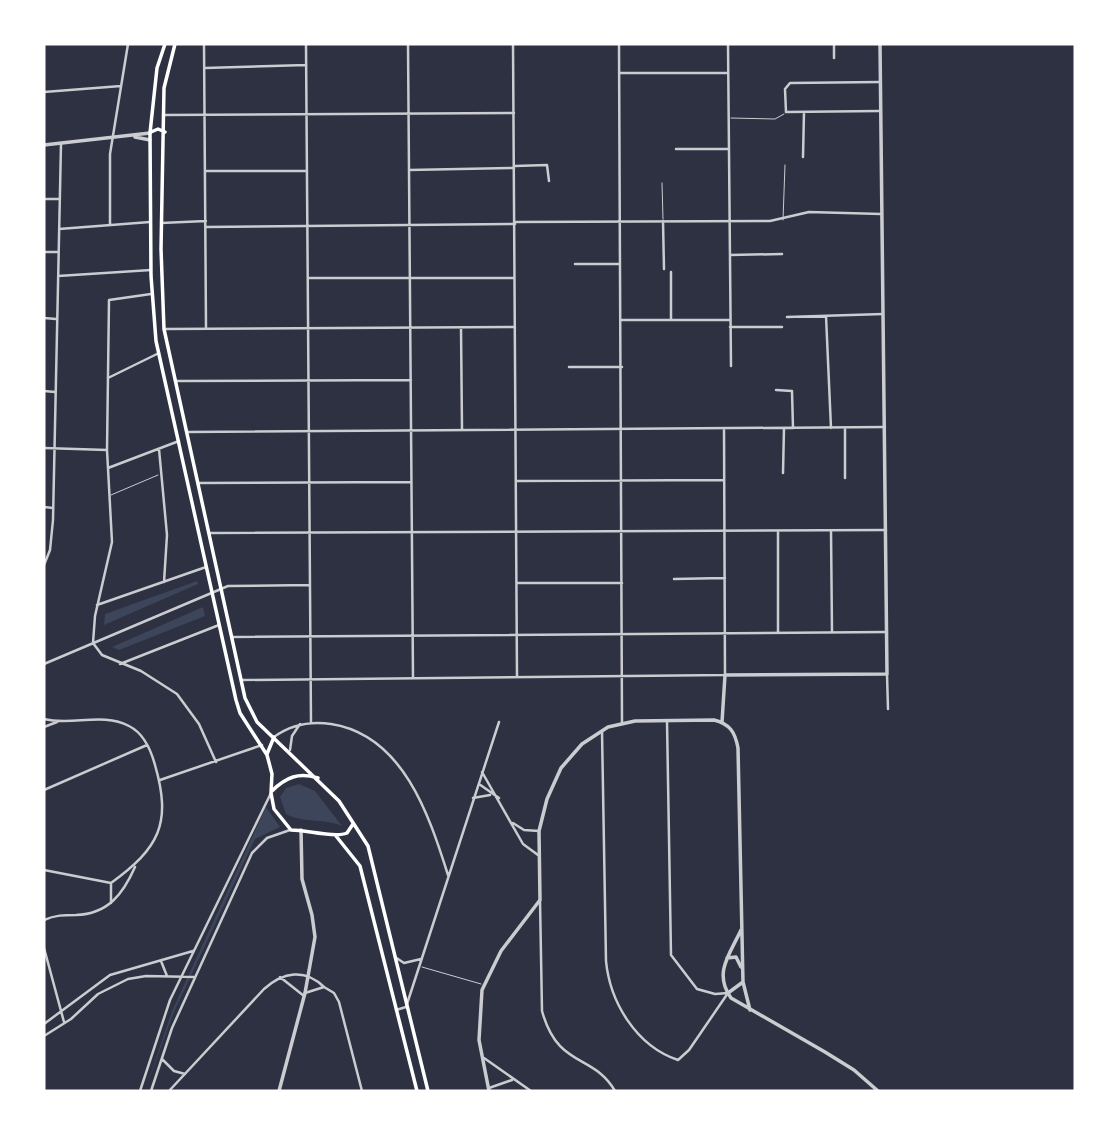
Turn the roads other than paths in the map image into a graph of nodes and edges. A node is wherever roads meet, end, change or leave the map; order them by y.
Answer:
1 (128, 44) edge
2 (165, 44) edge
3 (175, 44) edge
4 (204, 44) edge
5 (306, 44) edge
6 (408, 44) edge
7 (513, 44) edge
8 (619, 44) edge
9 (728, 44) edge
10 (834, 44) edge
11 (880, 44) edge
12 (834, 58) dead end
13 (306, 65) junction
14 (205, 68) junction
15 (619, 73) junction
16 (728, 73) junction
17 (880, 82) junction
18 (122, 86) junction
19 (44, 92) edge
20 (804, 111) junction
21 (880, 111) junction
22 (786, 112) junction
23 (514, 113) junction
24 (306, 114) junction
25 (409, 114) junction
26 (164, 115) junction
27 (205, 115) junction
28 (729, 118) junction
29 (165, 132) junction
30 (150, 133) junction
31 (133, 137) junction
32 (113, 139) junction
33 (150, 140) junction
34 (61, 144) junction
35 (44, 145) edge
36 (676, 149) dead end
37 (729, 149) junction
38 (803, 157) dead end
39 (785, 165) dead end
40 (514, 167) junction
41 (409, 170) junction
42 (205, 171) junction
43 (307, 171) junction
44 (549, 181) dead end
45 (662, 183) dead end
46 (152, 186) junction
47 (163, 189) junction
48 (44, 199) edge
49 (60, 199) junction
50 (881, 214) junction
51 (783, 220) junction
52 (206, 221) junction
53 (663, 221) junction
54 (730, 221) junction
55 (151, 222) junction
56 (620, 222) junction
57 (161, 223) junction
58 (515, 223) junction
59 (110, 225) junction
60 (410, 225) junction
61 (206, 227) junction
62 (307, 227) junction
63 (59, 229) junction
64 (44, 252) edge
65 (58, 253) junction
66 (782, 254) dead end
67 (730, 255) junction
68 (575, 264) dead end
69 (621, 264) junction
70 (151, 270) junction
71 (664, 270) dead end
72 (671, 272) dead end
73 (58, 276) junction
74 (308, 278) junction
75 (410, 278) junction
76 (515, 278) junction
77 (152, 294) junction
78 (883, 314) junction
79 (826, 316) junction
80 (787, 317) dead end
81 (44, 318) edge
82 (56, 319) junction
83 (621, 320) junction
84 (671, 320) junction
85 (730, 320) junction
86 (515, 327) junction
87 (730, 327) junction
88 (782, 327) dead end
89 (308, 328) junction
90 (410, 328) junction
91 (461, 328) junction
92 (164, 329) junction
93 (206, 329) junction
94 (159, 353) junction
95 (731, 366) dead end
96 (569, 367) dead end
97 (622, 367) junction
98 (108, 378) junction
99 (309, 380) junction
100 (411, 380) junction
101 (174, 381) junction
102 (776, 390) dead end
103 (44, 391) edge
104 (55, 392) junction
105 (885, 427) junction
106 (784, 428) junction
107 (793, 428) junction
108 (831, 428) junction
109 (845, 428) junction
110 (516, 429) junction
111 (622, 429) junction
112 (724, 429) junction
113 (411, 430) junction
114 (462, 430) junction
115 (309, 431) junction
116 (186, 432) junction
117 (178, 441) junction
118 (44, 448) edge
119 (53, 448) junction
120 (159, 449) junction
121 (107, 450) junction
122 (108, 468) junction
123 (783, 473) dead end
124 (160, 474) junction
125 (845, 478) dead end
126 (621, 480) junction
127 (724, 480) junction
128 (517, 481) junction
129 (309, 482) junction
130 (411, 482) junction
131 (198, 483) junction
132 (110, 496) junction
133 (44, 508) edge
134 (52, 508) junction
135 (778, 530) junction
136 (831, 530) junction
137 (886, 530) junction
138 (725, 531) junction
139 (517, 532) junction
140 (621, 532) junction
141 (210, 533) junction
142 (309, 533) junction
143 (412, 533) junction
144 (44, 563) edge
145 (206, 567) junction
146 (725, 578) junction
147 (674, 579) dead end
148 (164, 582) junction
149 (517, 583) junction
150 (622, 583) junction
151 (310, 585) junction
152 (223, 587) junction
153 (210, 592) junction
154 (97, 605) junction
155 (219, 625) junction
156 (832, 632) junction
157 (887, 632) junction
158 (726, 633) junction
159 (778, 633) junction
160 (622, 634) junction
161 (517, 635) junction
162 (311, 636) junction
163 (412, 636) junction
164 (233, 637) junction
165 (93, 643) junction
166 (44, 664) edge
167 (120, 664) junction
168 (887, 674) junction
169 (725, 675) junction
170 (517, 677) junction
171 (623, 677) junction
172 (413, 678) junction
173 (311, 679) junction
174 (242, 680) junction
175 (888, 709) dead end
176 (44, 719) edge
177 (667, 721) junction
178 (57, 722) junction
179 (499, 722) dead end
180 (722, 722) junction
181 (311, 723) junction
182 (622, 723) junction
183 (300, 724) junction
184 (44, 727) edge
185 (602, 731) junction
186 (274, 737) junction
187 (148, 745) junction
188 (262, 745) junction
189 (290, 750) junction
190 (267, 755) junction
191 (216, 762) junction
192 (481, 772) junction
193 (319, 779) junction
194 (160, 780) junction
195 (478, 782) junction
196 (44, 790) edge
197 (271, 793) junction
198 (492, 795) junction
199 (473, 798) junction
200 (499, 798) junction
201 (354, 822) junction
202 (513, 823) junction
203 (291, 830) junction
204 (301, 830) junction
205 (539, 831) junction
206 (334, 835) junction
207 (538, 855) junction
208 (136, 864) junction
209 (44, 870) edge
210 (448, 875) junction
211 (116, 879) junction
212 (128, 884) junction
213 (110, 885) junction
214 (120, 894) junction
215 (540, 900) junction
216 (111, 903) junction
217 (44, 920) edge
218 (741, 928) junction
219 (44, 948) edge
220 (193, 951) junction
221 (393, 953) junction
222 (421, 959) junction
223 (726, 959) junction
224 (161, 961) junction
225 (418, 966) junction
226 (742, 969) junction
227 (167, 976) junction
228 (309, 976) junction
229 (181, 977) junction
230 (195, 977) junction
231 (280, 977) junction
232 (743, 982) junction
233 (484, 985) junction
234 (324, 987) junction
235 (728, 993) junction
236 (305, 995) junction
237 (406, 1007) junction
238 (396, 1010) junction
239 (750, 1010) junction
240 (61, 1012) junction
241 (64, 1023) junction
242 (44, 1024) edge
243 (44, 1036) edge
244 (484, 1058) junction
245 (162, 1059) junction
246 (185, 1074) junction
247 (514, 1080) junction
248 (489, 1090) edge
249 (140, 1091) edge
250 (151, 1091) edge
251 (169, 1091) edge
252 (279, 1091) edge
253 (362, 1091) edge
254 (416, 1091) edge
255 (428, 1091) edge
256 (531, 1091) edge
257 (615, 1091) edge
258 (878, 1091) edge

1 - 18 street
2 - 30 main road
3 - 26 main road
4 - 14 street
5 - 13 street
6 - 25 street
7 - 23 street
8 - 15 street
9 - 16 street
10 - 12 street
11 - 17 street
13 - 14 street
13 - 24 street
14 - 27 street
15 - 16 street
15 - 56 street
16 - 28 street
17 - 21 street
17 - 22 street
18 - 19 street
18 - 32 street
20 - 21 street
20 - 22 street
20 - 38 street
21 - 50 street
22 - 28 lane
23 - 25 street
23 - 40 street
24 - 25 street
24 - 27 street
24 - 43 street
25 - 41 street
26 - 27 street
26 - 29 main road
27 - 42 street
28 - 37 street
29 - 30 main road
29 - 47 main road
30 - 31 street
30 - 33 main road
31 - 32 street
31 - 33 street
32 - 34 street
32 - 59 street
33 - 46 main road
34 - 35 street
34 - 49 street
36 - 37 street
37 - 54 street
39 - 51 lane
40 - 41 street
40 - 44 street
40 - 58 street
41 - 60 street
42 - 43 street
42 - 52 street
43 - 62 street
45 - 53 lane
46 - 47 main road
46 - 55 main road
47 - 57 main road
48 - 49 street
49 - 63 street
50 - 51 street
50 - 78 street
51 - 54 street
52 - 57 street
52 - 61 street
53 - 54 street
53 - 56 street
53 - 71 street
54 - 67 street
55 - 59 street
55 - 70 main road
56 - 58 street
56 - 69 street
57 - 92 main road
58 - 60 street
58 - 76 street
59 - 63 street
60 - 62 street
60 - 75 street
61 - 62 street
61 - 93 street
62 - 74 street
63 - 65 street
64 - 65 street
65 - 73 street
66 - 67 street
67 - 85 street
68 - 69 street
69 - 83 street
70 - 73 street
70 - 77 main road
72 - 84 street
73 - 82 street
74 - 75 street
74 - 89 street
75 - 76 street
75 - 90 street
76 - 86 street
77 - 94 main road
77 - 98 street
78 - 79 street
78 - 105 street
79 - 80 street
79 - 108 street
81 - 82 street
82 - 104 street
83 - 84 street
83 - 97 street
84 - 85 street
85 - 87 street
86 - 91 street
86 - 110 street
87 - 88 street
87 - 95 street
89 - 90 street
89 - 93 street
89 - 99 street
90 - 91 street
90 - 100 street
91 - 114 street
92 - 93 street
92 - 101 main road
94 - 98 street
94 - 117 main road
96 - 97 street
97 - 111 street
98 - 121 street
99 - 100 street
99 - 101 street
99 - 115 street
100 - 113 street
101 - 116 main road
102 - 107 street
103 - 104 street
104 - 119 street
105 - 109 street
105 - 137 street
106 - 107 street
106 - 112 street
106 - 123 street
107 - 108 street
108 - 109 street
109 - 125 street
110 - 111 street
110 - 114 street
110 - 128 street
111 - 112 street
111 - 126 street
112 - 127 street
113 - 114 street
113 - 115 street
113 - 130 street
115 - 116 street
115 - 129 street
116 - 131 main road
117 - 120 street
117 - 145 main road
118 - 119 street
119 - 121 street
119 - 134 street
120 - 122 street
120 - 124 street
121 - 122 street
122 - 132 street
124 - 132 lane
124 - 148 street
126 - 127 street
126 - 128 street
126 - 140 street
127 - 138 street
128 - 139 street
129 - 130 street
129 - 131 street
129 - 142 street
130 - 143 street
131 - 141 main road
132 - 154 street
133 - 134 street
134 - 144 street
135 - 136 street
135 - 138 street
135 - 159 street
136 - 137 street
136 - 156 street
137 - 157 street
138 - 140 street
138 - 146 street
139 - 140 street
139 - 143 street
139 - 149 street
140 - 150 street
141 - 142 street
141 - 152 main road
142 - 143 street
142 - 151 street
143 - 163 street
145 - 148 street
145 - 153 main road
146 - 147 street
146 - 158 street
148 - 154 street
149 - 150 street
149 - 161 street
150 - 160 street
151 - 152 street
151 - 162 street
152 - 153 street
152 - 164 main road
153 - 155 main road
153 - 165 street
154 - 165 street
155 - 167 street
155 - 188 main road
156 - 157 street
156 - 159 street
157 - 168 street
158 - 159 street
158 - 160 street
158 - 169 street
160 - 161 street
160 - 171 street
161 - 163 street
161 - 170 street
162 - 163 street
162 - 164 street
162 - 173 street
163 - 172 street
164 - 174 main road
165 - 166 street
165 - 167 street
167 - 191 street
168 - 169 street
168 - 175 street
169 - 171 street
169 - 180 street
170 - 171 street
170 - 172 street
171 - 182 street
172 - 173 street
173 - 174 street
173 - 181 street
174 - 186 main road
176 - 178 street
177 - 180 street
177 - 182 street
177 - 235 street
178 - 184 street
178 - 187 street
179 - 192 street
180 - 218 street
181 - 183 street
181 - 210 street
182 - 185 street
183 - 186 street
183 - 189 street
185 - 205 street
185 - 235 street
186 - 189 main road
186 - 190 main road
187 - 194 street
187 - 196 street
188 - 190 main road
188 - 191 street
189 - 193 main road
190 - 197 main road
191 - 194 street
192 - 195 street
192 - 200 street
193 - 197 main road
193 - 201 main road
194 - 208 street
195 - 198 street
195 - 199 street
197 - 203 main road
197 - 220 street
198 - 199 street
198 - 200 street
199 - 210 street
200 - 202 street
201 - 206 main road
201 - 221 main road
202 - 205 street
202 - 207 street
203 - 204 main road
203 - 230 street
204 - 206 main road
204 - 228 street
205 - 207 street
206 - 238 main road
207 - 215 street
208 - 211 street
208 - 212 street
209 - 213 street
210 - 222 street
211 - 212 street
211 - 213 street
212 - 214 street
213 - 214 street
213 - 216 street
214 - 216 street
215 - 233 street
215 - 257 street
216 - 217 street
218 - 223 street
218 - 226 street
219 - 240 street
220 - 224 street
220 - 229 street
221 - 222 street
221 - 237 main road
222 - 225 street
223 - 226 street
223 - 235 street
224 - 227 street
224 - 240 street
225 - 233 lane
225 - 237 street
226 - 232 street
227 - 229 street
227 - 241 street
228 - 231 street
228 - 234 street
228 - 236 street
229 - 230 street
229 - 249 street
230 - 245 street
231 - 236 street
231 - 246 street
232 - 235 street
232 - 239 street
233 - 244 street
234 - 236 street
234 - 253 street
235 - 239 street
236 - 252 street
237 - 238 street
237 - 255 main road
238 - 254 main road
239 - 258 street
240 - 241 street
240 - 242 street
241 - 243 street
244 - 247 street
244 - 248 street
245 - 246 street
245 - 250 street
246 - 251 street
247 - 248 street
247 - 256 street

